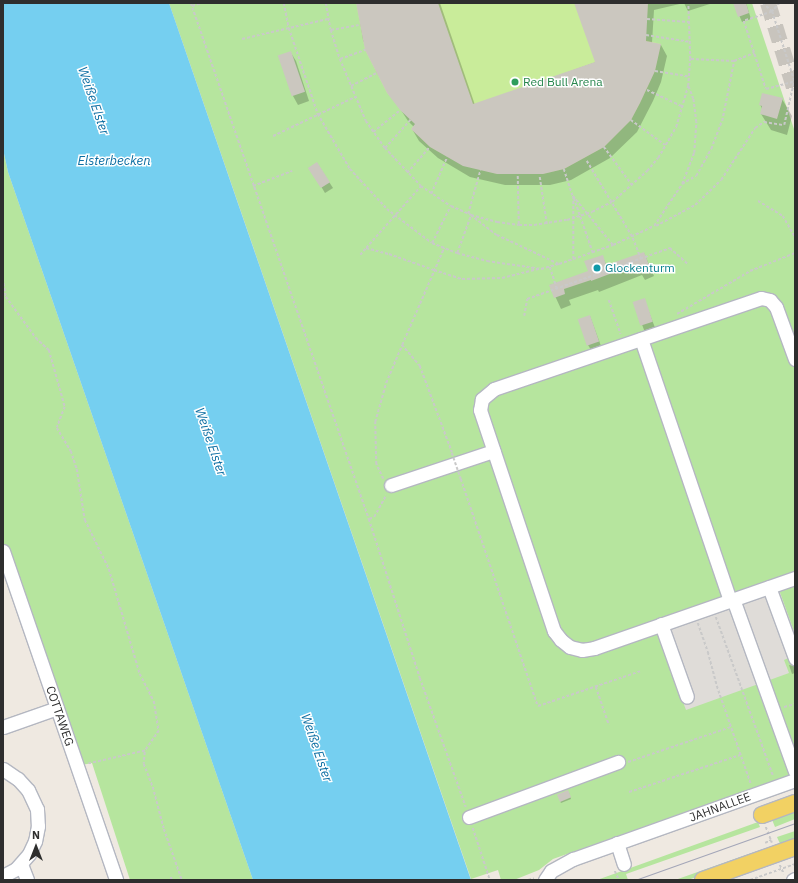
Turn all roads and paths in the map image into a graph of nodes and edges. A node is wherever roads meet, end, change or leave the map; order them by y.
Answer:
1 (191, 3) edge
2 (201, 3) edge
3 (284, 3) edge
4 (326, 3) edge
5 (688, 3) edge
6 (762, 3) edge
7 (780, 3) edge
8 (192, 6) junction
9 (772, 12) junction
10 (328, 19) junction
11 (647, 19) dead end
12 (689, 22) junction
13 (357, 26) dead end
14 (289, 28) junction
15 (331, 30) junction
16 (646, 36) dead end
17 (242, 39) dead end
18 (690, 42) junction
19 (365, 50) dead end
20 (754, 54) junction
21 (340, 59) junction
22 (690, 59) junction
23 (734, 61) junction
24 (656, 71) dead end
25 (376, 73) dead end
26 (688, 76) junction
27 (795, 81) edge
28 (688, 86) junction
29 (350, 87) junction
30 (647, 90) dead end
31 (355, 97) junction
32 (683, 107) junction
33 (400, 110) dead end
34 (318, 114) junction
35 (410, 120) dead end
36 (631, 120) dead end
37 (373, 132) junction
38 (273, 136) dead end
39 (665, 145) junction
40 (604, 147) dead end
41 (385, 148) junction
42 (429, 148) dead end
43 (447, 157) dead end
44 (587, 161) dead end
45 (564, 169) dead end
46 (292, 171) dead end
47 (480, 171) dead end
48 (407, 173) junction
49 (518, 176) dead end
50 (540, 177) dead end
51 (682, 184) junction
52 (632, 185) junction
53 (254, 186) junction
54 (421, 186) junction
55 (431, 194) junction
56 (573, 196) junction
57 (758, 201) dead end
58 (612, 202) junction
59 (451, 206) junction
60 (468, 214) junction
61 (471, 215) junction
62 (395, 216) junction
63 (547, 224) junction
64 (519, 225) junction
65 (654, 226) junction
66 (795, 237) edge
67 (633, 238) junction
68 (432, 243) junction
69 (613, 245) junction
70 (366, 248) junction
71 (444, 248) junction
72 (457, 253) junction
73 (593, 253) junction
74 (795, 253) edge
75 (360, 255) dead end
76 (641, 258) junction
77 (573, 259) junction
78 (559, 264) junction
79 (688, 264) dead end
80 (550, 266) junction
81 (541, 269) junction
82 (434, 270) junction
83 (3, 278) edge
84 (557, 288) junction
85 (609, 300) dead end
86 (524, 316) dead end
87 (672, 316) dead end
88 (622, 339) dead end
89 (641, 339) junction
90 (402, 344) junction
91 (794, 352) edge
92 (493, 451) junction
93 (391, 485) junction
94 (368, 519) junction
95 (3, 551) edge
96 (795, 578) edge
97 (769, 587) junction
98 (732, 600) junction
99 (712, 607) junction
100 (694, 613) junction
101 (661, 624) junction
102 (795, 658) edge
103 (641, 671) dead end
104 (596, 686) junction
105 (688, 697) dead end
106 (57, 708) junction
107 (609, 725) dead end
108 (3, 727) edge
109 (731, 727) junction
110 (145, 751) junction
111 (740, 755) junction
112 (622, 763) joint
113 (78, 766) junction
114 (3, 770) edge
115 (795, 771) edge
116 (795, 780) edge
117 (777, 787) junction
118 (629, 792) dead end
119 (755, 795) junction
120 (788, 806) edge
121 (762, 815) joint
122 (469, 817) junction
123 (617, 844) junction
124 (771, 846) junction
125 (795, 847) edge
126 (21, 864) junction
127 (624, 864) dead end
128 (795, 864) edge
129 (782, 869) junction
130 (3, 876) edge
131 (171, 876) dead end
132 (791, 878) edge
133 (27, 880) edge
134 (116, 880) edge
135 (172, 880) edge
136 (182, 880) edge
137 (490, 880) edge
138 (545, 880) edge
139 (703, 880) edge
140 (750, 880) edge

1 - 8 path
2 - 8 path
3 - 14 path
4 - 10 path
5 - 12 path
6 - 9 path
7 - 9 path
8 - 53 path
9 - 20 path
9 - 27 path
10 - 14 path
10 - 15 path
11 - 12 path
12 - 18 path
13 - 15 path
14 - 17 path
14 - 34 path
15 - 21 path
16 - 18 path
18 - 22 path
19 - 21 path
20 - 23 path
20 - 27 path
21 - 29 path
22 - 23 path
22 - 26 path
23 - 51 path
24 - 26 path
25 - 29 path
26 - 28 path
27 - 65 path
28 - 32 path
28 - 51 path
29 - 31 path
30 - 32 path
31 - 34 path
31 - 37 path
32 - 39 path
33 - 37 path
34 - 38 path
34 - 62 path
35 - 41 path
36 - 39 path
37 - 41 path
39 - 52 path
40 - 52 path
41 - 48 path
42 - 48 path
43 - 55 path
44 - 58 path
45 - 56 path
46 - 53 path
47 - 60 path
48 - 54 path
49 - 64 path
50 - 63 path
51 - 65 path
52 - 58 path
53 - 94 path
54 - 55 path
54 - 62 path
55 - 59 path
56 - 69 path
56 - 73 path
56 - 77 path
57 - 66 path
58 - 63 path, bridge
58 - 67 path
59 - 60 path
59 - 68 path
60 - 61 path
61 - 64 path
61 - 72 path
61 - 78 path
62 - 68 path
62 - 70 path
63 - 64 path
65 - 67 path
67 - 69 path
67 - 76 path
68 - 71 path
69 - 73 path
70 - 75 path
70 - 82 path
71 - 72 path
71 - 82 path
72 - 81 path
73 - 77 path
74 - 87 path
76 - 79 path
76 - 84 path
77 - 78 path
78 - 80 path
80 - 81 path
80 - 84 path
81 - 82 path
82 - 90 path
83 - 110 path
84 - 86 path
85 - 88 path
89 - 91 street
89 - 92 street
89 - 98 street
90 - 93 path
90 - 104 path, bridge
92 - 93 street
92 - 101 street
93 - 94 path
94 - 122 path
95 - 106 street, COTTAWEG
96 - 97 street
97 - 98 street
97 - 102 street
98 - 99 street
98 - 115 street
99 - 100 street
99 - 117 path
100 - 101 street
100 - 109 path
101 - 105 street
103 - 104 path
104 - 107 path
106 - 108 street
106 - 113 street, COTTAWEG
109 - 111 path
109 - 112 path
110 - 113 path
110 - 136 path
111 - 118 path
111 - 119 path
112 - 122 street
113 - 134 street, COTTAWEG
114 - 126 street
116 - 117 street, JAHNALLEE
117 - 119 street, JAHNALLEE
119 - 123 street, JAHNALLEE
120 - 121 main road, JAHNALLEE
121 - 124 path
122 - 137 path
123 - 127 street
123 - 138 street, JAHNALLEE
124 - 125 main road
124 - 129 path
124 - 139 main road
126 - 130 street
126 - 133 street
128 - 129 path
129 - 132 path
129 - 140 path
131 - 135 path

